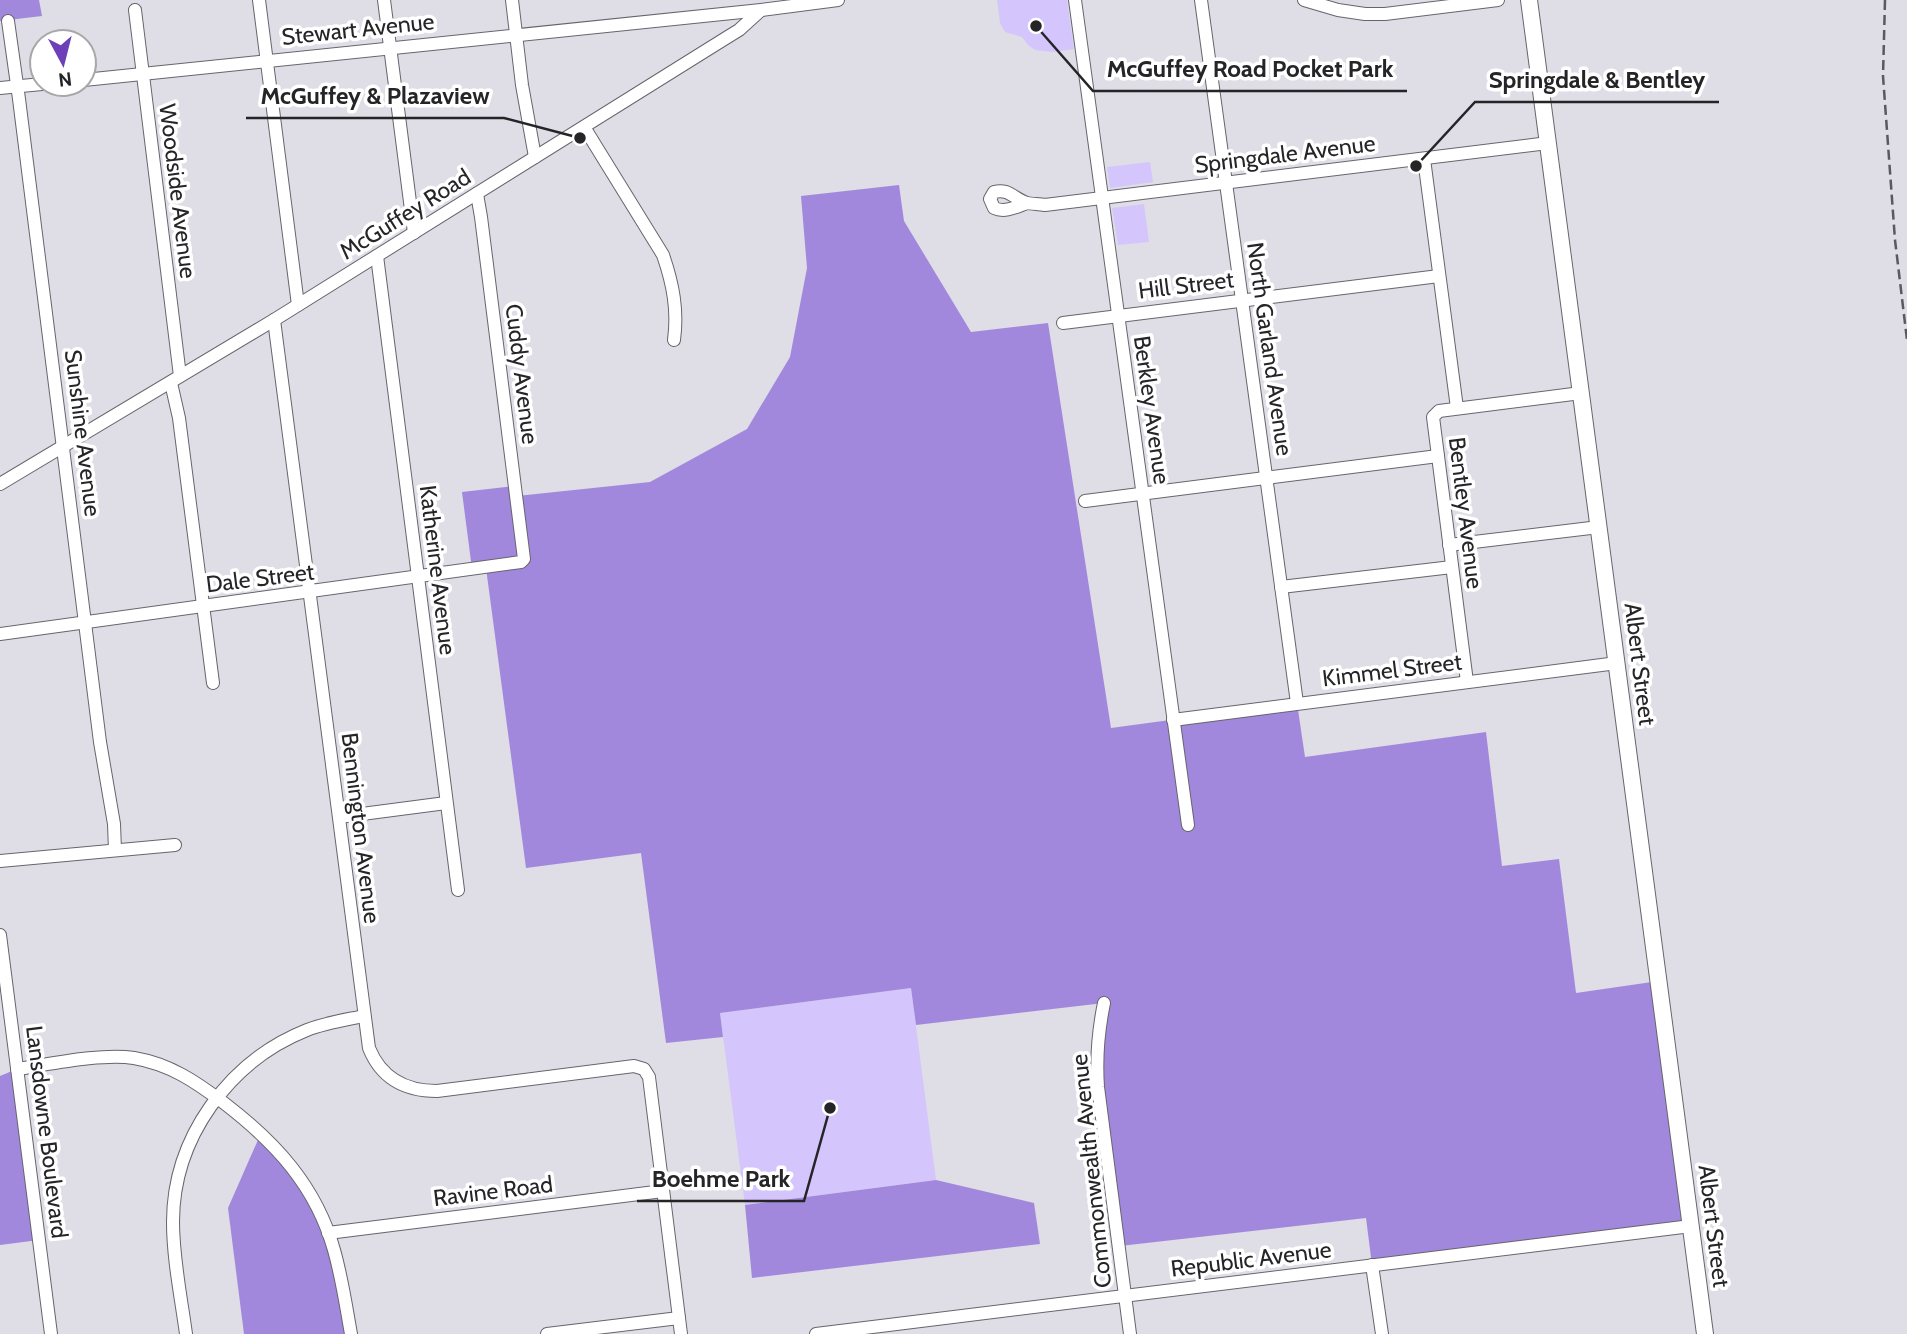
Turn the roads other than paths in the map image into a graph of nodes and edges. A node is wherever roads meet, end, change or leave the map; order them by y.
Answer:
1 (259, 0) edge
2 (384, 0) edge
3 (512, 0) edge
4 (838, 0) edge
5 (1075, 0) edge
6 (1201, 0) edge
7 (1304, 0) edge
8 (1498, 0) edge
9 (1530, 0) edge
10 (135, 10) dead end
11 (761, 10) junction
12 (8, 21) dead end
13 (517, 34) junction
14 (390, 47) junction
15 (267, 60) junction
16 (142, 73) junction
17 (98, 78) edge
18 (28, 86) edge
19 (18, 87) junction
20 (0, 88) edge
21 (584, 127) junction
22 (1548, 143) junction
23 (535, 157) junction
24 (1424, 159) junction
25 (1226, 182) junction
26 (477, 194) junction
27 (1102, 198) junction
28 (1027, 203) dead end
29 (414, 233) junction
30 (377, 256) junction
31 (1439, 276) junction
32 (1242, 300) junction
33 (298, 305) junction
34 (1118, 315) junction
35 (274, 320) junction
36 (1063, 323) dead end
37 (674, 341) dead end
38 (176, 380) junction
39 (1581, 393) junction
40 (1457, 408) junction
41 (63, 446) junction
42 (1438, 456) junction
43 (1266, 477) junction
44 (0, 484) edge
45 (1142, 494) junction
46 (1085, 502) dead end
47 (1599, 527) junction
48 (1449, 545) junction
49 (524, 559) joint
50 (1452, 567) junction
51 (417, 578) junction
52 (1281, 587) junction
53 (310, 592) junction
54 (202, 606) junction
55 (86, 623) junction
56 (0, 634) edge
57 (1617, 663) junction
58 (1467, 681) junction
59 (213, 683) dead end
60 (1297, 703) junction
61 (1173, 720) junction
62 (446, 803) junction
63 (338, 817) junction
64 (1188, 825) dead end
65 (175, 845) dead end
66 (115, 850) junction
67 (0, 861) edge
68 (458, 890) dead end
69 (0, 935) edge
70 (1104, 1003) dead end
71 (364, 1016) junction
72 (18, 1069) junction
73 (217, 1098) junction
74 (663, 1191) junction
75 (1691, 1226) junction
76 (328, 1233) junction
77 (1372, 1265) junction
78 (1126, 1295) junction
79 (679, 1318) junction
80 (51, 1334) edge
81 (186, 1334) edge
82 (351, 1334) edge
83 (547, 1334) edge
84 (681, 1334) edge
85 (816, 1334) edge
86 (1130, 1334) edge
87 (1382, 1334) edge
88 (1705, 1334) edge

1 - 15 street
2 - 14 street
3 - 13 street
4 - 11 street
5 - 27 street, Berkley Avenue
6 - 25 street, North Garland Avenue
7 - 8 street
9 - 22 main road, Albert Street
10 - 16 street, Woodside Avenue
11 - 13 street, Stewart Avenue
11 - 21 street, McGuffey Road
12 - 19 street, Sunshine Avenue
13 - 14 street, Stewart Avenue
13 - 23 street
14 - 15 street, Stewart Avenue
14 - 29 street
15 - 16 street, Stewart Avenue
15 - 33 street
16 - 17 street, Stewart Avenue
16 - 38 street, Woodside Avenue
18 - 19 street
19 - 20 street
19 - 41 street, Sunshine Avenue
21 - 23 street, McGuffey Road
21 - 37 street
22 - 24 street, Springdale Avenue
22 - 39 main road, Albert Street
23 - 26 street, McGuffey Road
24 - 25 street, Springdale Avenue
24 - 31 street, Bentley Avenue
25 - 27 street, Springdale Avenue
25 - 32 street, North Garland Avenue
26 - 29 street, McGuffey Road
26 - 49 street, Cuddy Avenue
27 - 28 street, Springdale Avenue
27 - 34 street, Berkley Avenue
29 - 30 street, McGuffey Road
30 - 33 street, McGuffey Road
30 - 51 street, Katherine Avenue
31 - 32 street, Hill Street
31 - 40 street, Bentley Avenue
32 - 34 street, Hill Street
32 - 43 street, North Garland Avenue
33 - 35 street, McGuffey Road
34 - 36 street, Hill Street
34 - 45 street, Berkley Avenue
35 - 38 street, McGuffey Road
35 - 53 street, Bennington Avenue
38 - 41 street, McGuffey Road
38 - 54 street, Woodside Avenue
39 - 40 street
39 - 47 main road, Albert Street
40 - 42 street, Bentley Avenue
41 - 44 street, McGuffey Road
41 - 55 street, Sunshine Avenue
42 - 43 street
42 - 48 street, Bentley Avenue
43 - 45 street
43 - 52 street, North Garland Avenue
45 - 46 street
45 - 61 street, Berkley Avenue
47 - 48 street
47 - 57 main road, Albert Street
48 - 50 street, Bentley Avenue
49 - 51 street, Dale Street
50 - 52 street
50 - 58 street, Bentley Avenue
51 - 53 street, Dale Street
51 - 62 street, Katherine Avenue
52 - 60 street, North Garland Avenue
53 - 54 street, Dale Street
53 - 63 street, Bennington Avenue
54 - 55 street, Dale Street
54 - 59 street, Woodside Avenue
55 - 56 street, Dale Street
55 - 66 street, Sunshine Avenue
57 - 58 street, Kimmel Street
57 - 75 main road, Albert Street
58 - 60 street, Kimmel Street
60 - 61 street, Kimmel Street
61 - 64 street, Berkley Avenue
62 - 63 street
62 - 68 street, Katherine Avenue
63 - 71 street, Bennington Avenue
65 - 66 street
66 - 67 street
69 - 72 street, Lansdowne Boulevard
70 - 78 street, Commonwealth Avenue
71 - 73 street
71 - 74 street, Bennington Avenue
72 - 73 street
72 - 80 street, Lansdowne Boulevard
73 - 76 street
73 - 81 street
74 - 76 street, Ravine Road
74 - 79 street
75 - 77 street, Republic Avenue
75 - 88 main road, Albert Street
76 - 82 street
77 - 78 street, Republic Avenue
77 - 87 street
78 - 85 street, Republic Avenue
78 - 86 street, Commonwealth Avenue
79 - 83 street
79 - 84 street

